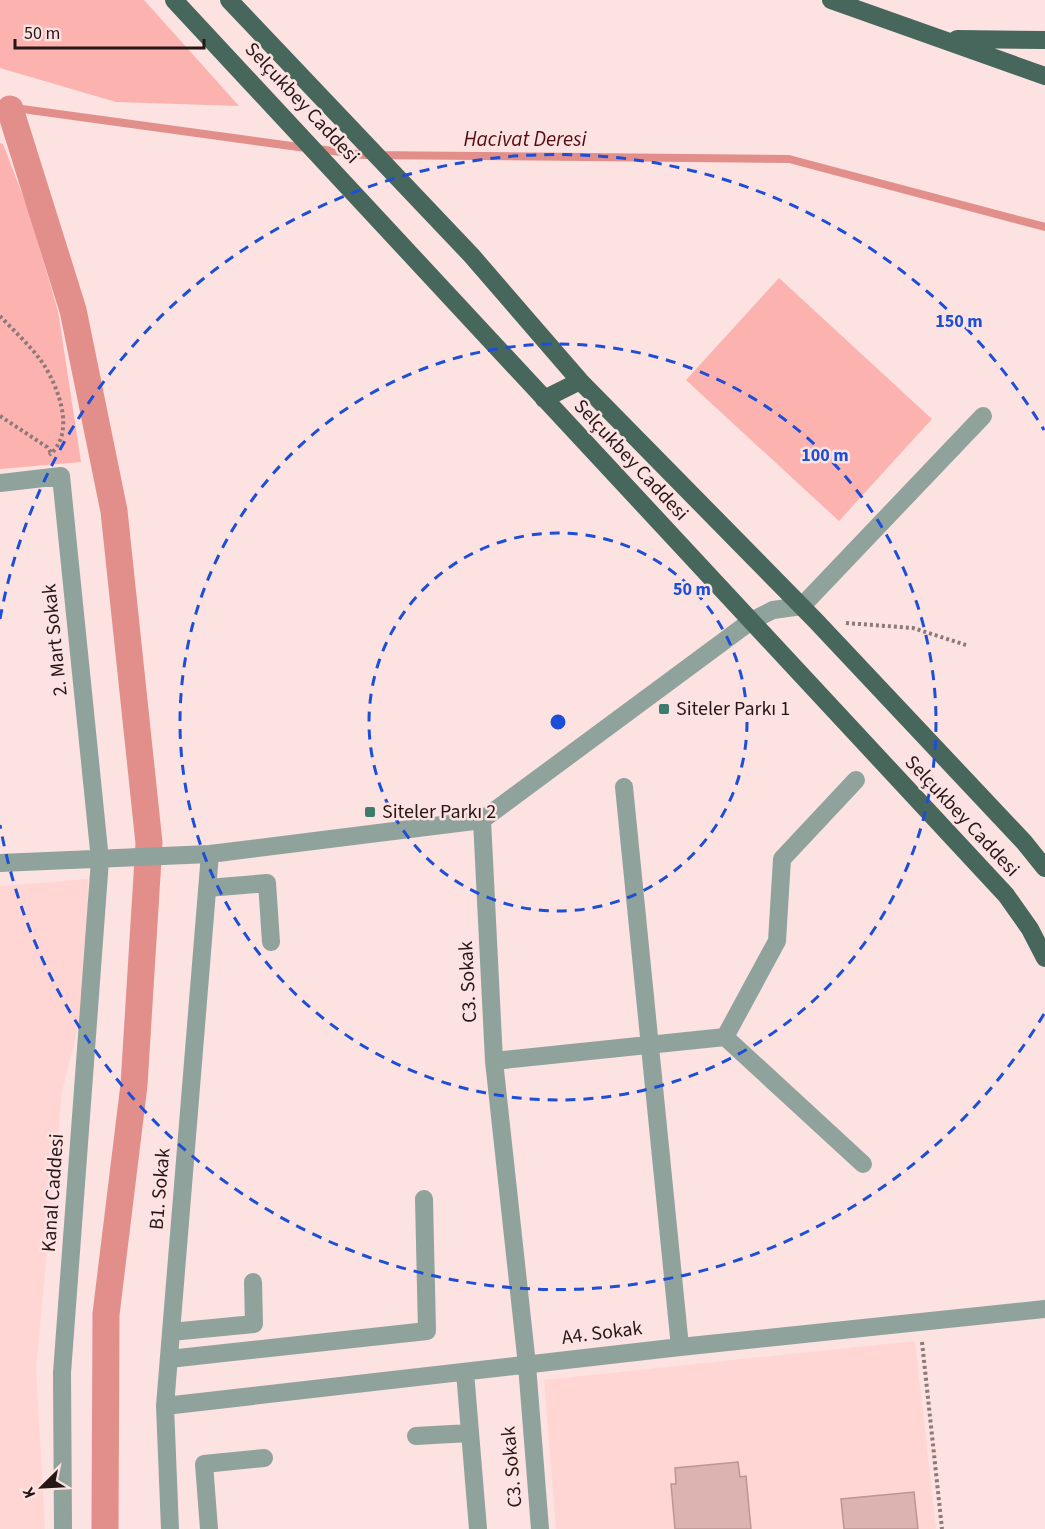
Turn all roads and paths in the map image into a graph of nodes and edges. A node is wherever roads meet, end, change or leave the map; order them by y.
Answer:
1 (174, 0) edge
2 (229, 0) edge
3 (831, 0) edge
4 (942, 39) junction
5 (1045, 40) edge
6 (1045, 76) edge
7 (0, 316) edge
8 (580, 381) junction
9 (544, 399) junction
10 (0, 416) edge
11 (983, 416) dead end
12 (51, 454) junction
13 (61, 476) junction
14 (0, 483) edge
15 (802, 606) junction
16 (815, 620) junction
17 (751, 621) junction
18 (966, 645) dead end
19 (856, 780) dead end
20 (624, 788) dead end
21 (482, 820) junction
22 (210, 854) junction
23 (100, 860) junction
24 (0, 863) edge
25 (1045, 868) edge
26 (208, 888) junction
27 (1037, 930) edge
28 (271, 942) dead end
29 (1045, 958) edge
30 (725, 1037) junction
31 (648, 1045) junction
32 (494, 1061) junction
33 (863, 1164) dead end
34 (424, 1199) dead end
35 (253, 1282) dead end
36 (1045, 1309) edge
37 (919, 1322) junction
38 (171, 1332) junction
39 (680, 1347) junction
40 (169, 1359) junction
41 (527, 1365) junction
42 (465, 1372) junction
43 (165, 1406) junction
44 (470, 1433) junction
45 (416, 1436) dead end
46 (264, 1458) dead end
47 (63, 1529) edge
48 (170, 1529) edge
49 (209, 1529) edge
50 (478, 1529) edge
51 (540, 1529) edge
52 (942, 1529) edge

1 - 9 main road, Selçukbey Caddesi
2 - 8 main road, Selçukbey Caddesi
3 - 4 main road
4 - 5 main road
4 - 6 main road
7 - 12 path
8 - 9 main road
8 - 15 main road, Selçukbey Caddesi
9 - 17 main road, Selçukbey Caddesi
10 - 12 path
11 - 15 street
12 - 13 path
13 - 14 street
13 - 23 street, 2. Mart Sokak
15 - 16 main road, Selçukbey Caddesi
15 - 17 street
16 - 18 path
16 - 25 main road, Selçukbey Caddesi
17 - 21 street
17 - 27 main road, Selçukbey Caddesi
19 - 30 street
20 - 31 street
21 - 22 street
21 - 32 street, C3. Sokak
22 - 23 street
22 - 26 street, B1. Sokak
23 - 24 street
23 - 47 street, Kanal Caddesi
26 - 28 street
26 - 38 street, B1. Sokak
27 - 29 main road, Selçukbey Caddesi
30 - 31 street
30 - 33 street
31 - 32 street
31 - 39 street
32 - 41 street, C3. Sokak
34 - 40 street
35 - 38 street
36 - 37 street, A4. Sokak
37 - 39 street, A4. Sokak
37 - 52 path
38 - 40 street, B1. Sokak
39 - 41 street, A4. Sokak
40 - 43 street, B1. Sokak
41 - 42 street, A4. Sokak
41 - 51 street, C3. Sokak
42 - 43 street, A4. Sokak
42 - 44 street
43 - 48 street, B1. Sokak
44 - 45 street
44 - 50 street
46 - 49 street

